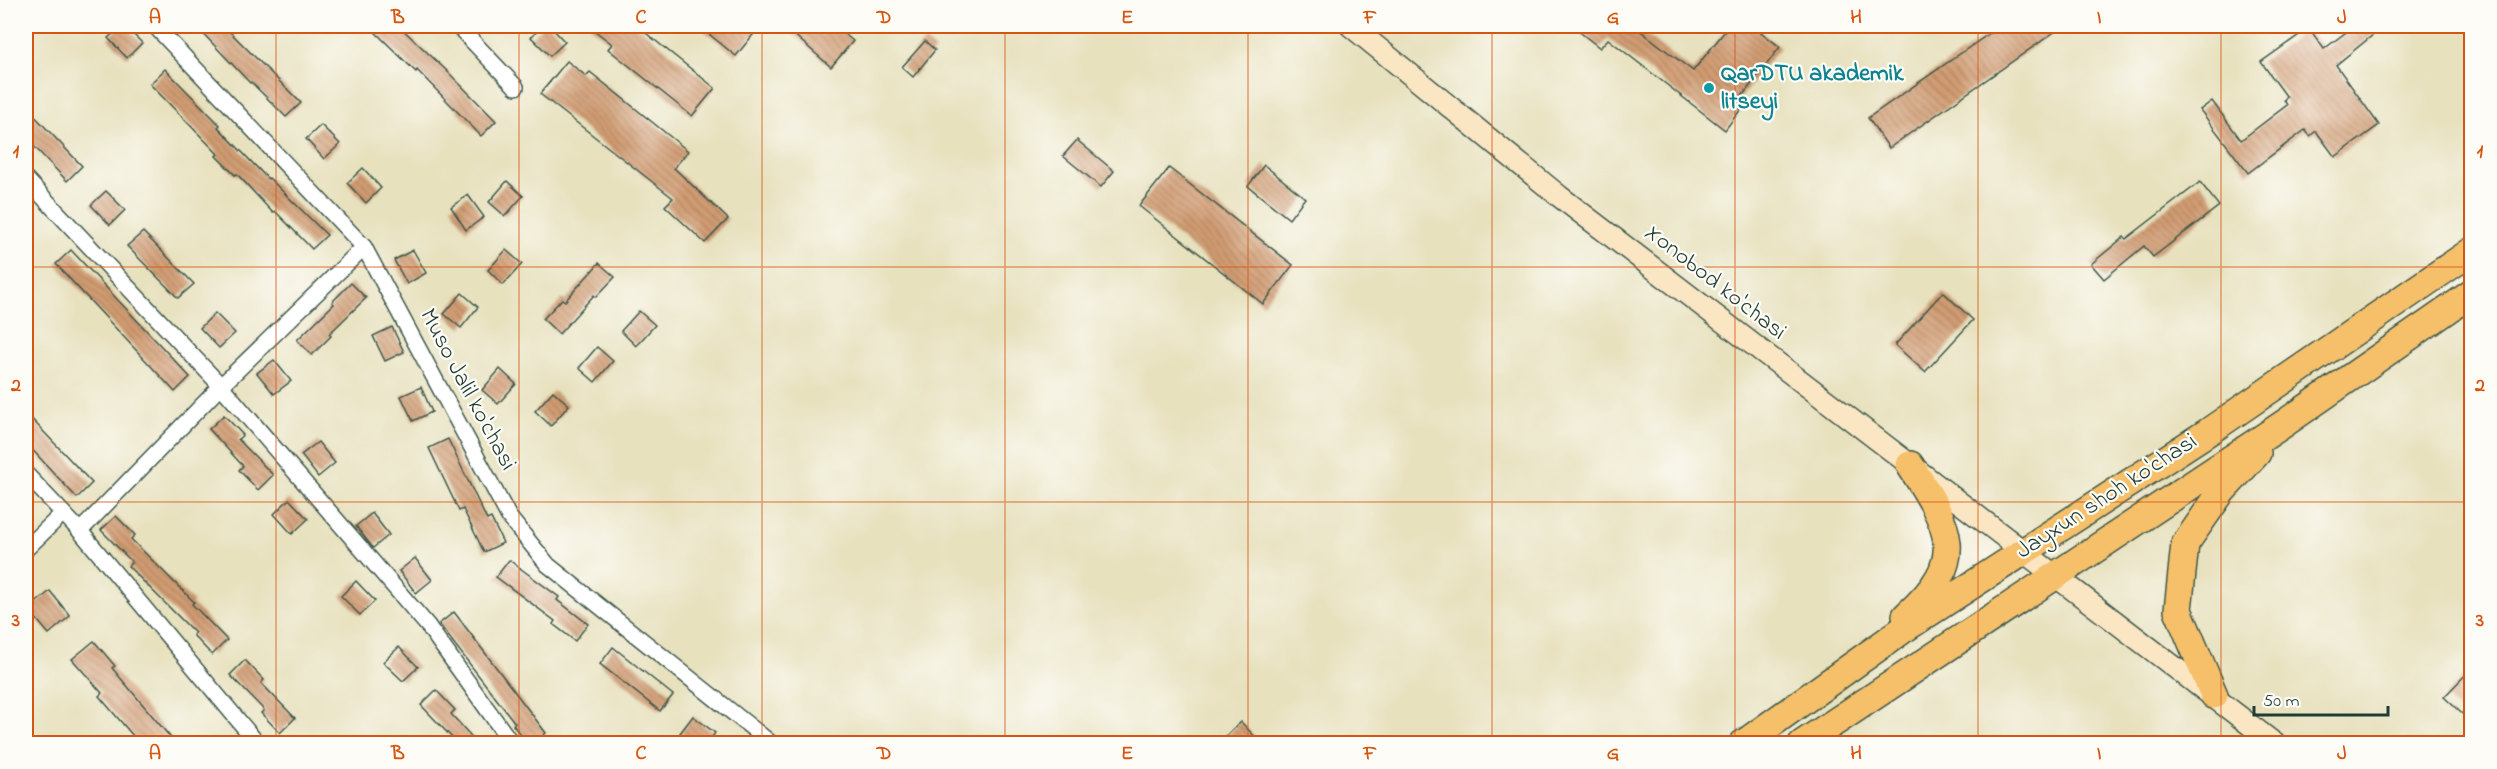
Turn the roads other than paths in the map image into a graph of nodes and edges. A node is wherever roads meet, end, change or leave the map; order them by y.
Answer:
1 (155, 26) edge
2 (458, 26) edge
3 (1351, 26) edge
4 (516, 87) dead end
5 (26, 179) edge
6 (364, 247) junction
7 (2472, 251) edge
8 (2472, 293) edge
9 (221, 386) junction
10 (2282, 425) junction
11 (1910, 465) junction
12 (26, 474) edge
13 (63, 513) junction
14 (80, 531) junction
15 (26, 549) edge
16 (2024, 551) junction
17 (2055, 574) junction
18 (1842, 672) junction
19 (2214, 695) junction
20 (258, 744) edge
21 (512, 744) edge
22 (772, 744) edge
23 (1743, 744) edge
24 (1802, 744) edge
25 (2275, 744) edge

1 - 6 street, Muso Jalil ko'chasi
2 - 4 street
3 - 11 main road, Xonobod ko'chasi
5 - 9 street
6 - 9 street
6 - 22 street, Muso Jalil ko'chasi
7 - 16 highway, Jayxun shoh ko'chasi
8 - 10 highway, Jayxun shoh ko'chasi
9 - 14 street
9 - 21 street
10 - 17 highway, Jayxun shoh ko'chasi
10 - 19 highway
11 - 16 main road, Xonobod ko'chasi
11 - 18 highway
12 - 13 street
13 - 14 street
13 - 15 street
14 - 20 street
16 - 17 main road, Xonobod ko'chasi
16 - 18 highway, Jayxun shoh ko'chasi
17 - 19 main road, Xonobod ko'chasi
17 - 24 highway, Jayxun shoh ko'chasi
18 - 23 highway, Jayxun shoh ko'chasi
19 - 25 main road, Xonobod ko'chasi

